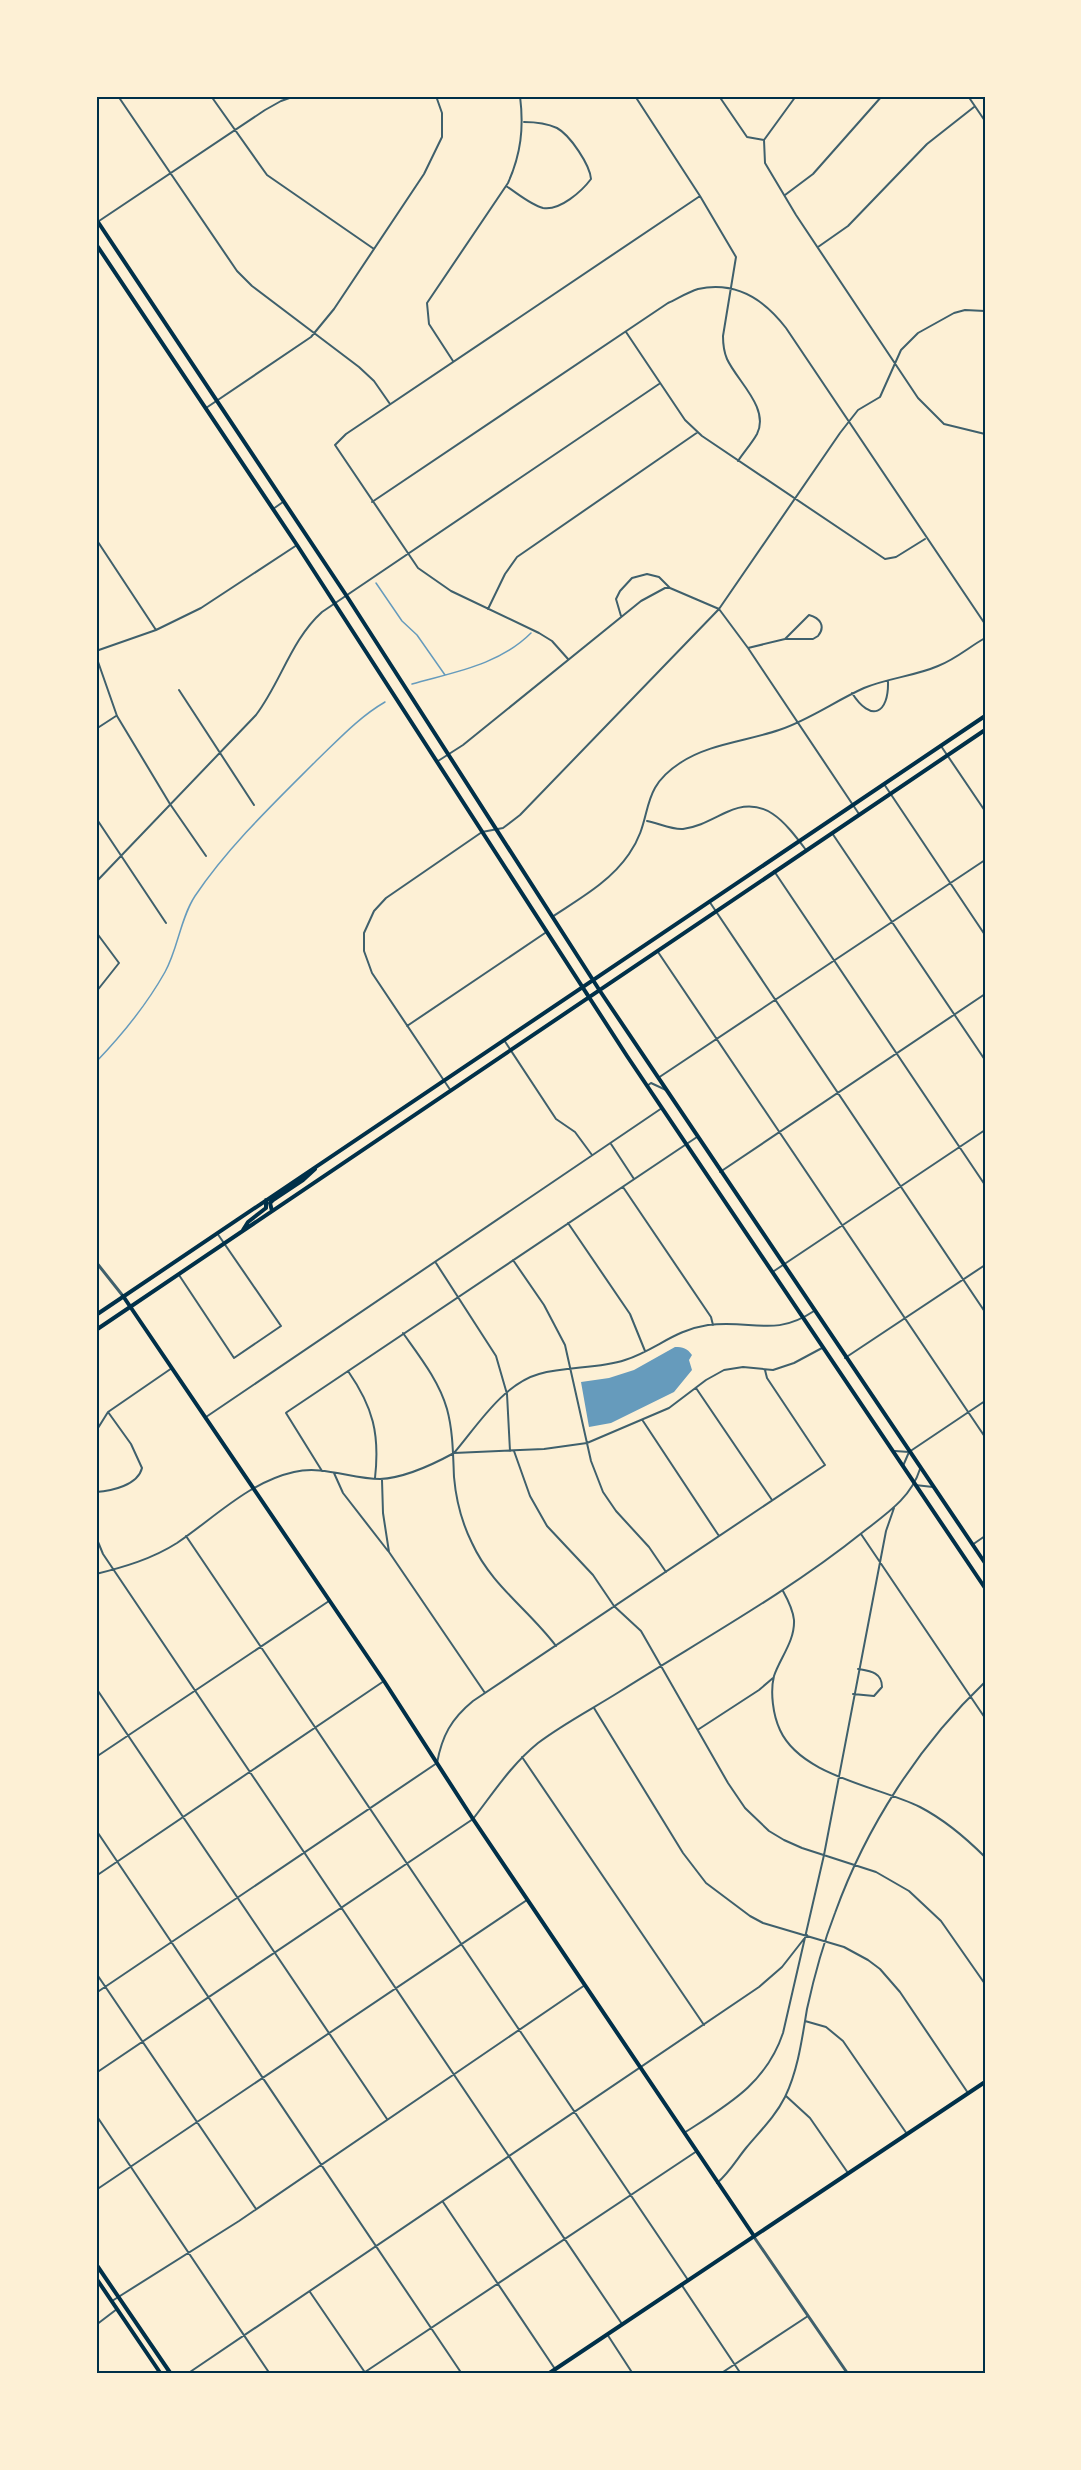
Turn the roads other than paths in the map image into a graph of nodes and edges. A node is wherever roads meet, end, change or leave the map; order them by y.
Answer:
1 (118, 96) edge
2 (211, 96) edge
3 (295, 96) edge
4 (436, 96) edge
5 (520, 96) edge
6 (635, 96) edge
7 (719, 96) edge
8 (796, 96) edge
9 (882, 96) edge
10 (968, 96) edge
11 (974, 107) junction
12 (985, 121) edge
13 (524, 122) junction
14 (234, 131) junction
15 (764, 140) junction
16 (170, 173) junction
17 (506, 186) junction
18 (785, 195) junction
19 (700, 196) junction
20 (97, 221) edge
21 (96, 244) edge
22 (818, 247) junction
23 (374, 249) junction
24 (732, 288) junction
25 (985, 311) edge
26 (626, 332) junction
27 (315, 333) junction
28 (454, 362) junction
29 (895, 363) junction
30 (659, 384) junction
31 (216, 402) junction
32 (390, 404) junction
33 (206, 408) junction
34 (849, 422) junction
35 (698, 432) junction
36 (985, 434) edge
37 (738, 461) junction
38 (794, 499) junction
39 (284, 501) junction
40 (372, 502) junction
41 (273, 509) junction
42 (926, 538) junction
43 (96, 539) edge
44 (297, 545) junction
45 (408, 553) junction
46 (670, 588) junction
47 (346, 595) junction
48 (335, 603) junction
49 (488, 609) junction
50 (719, 609) junction
51 (621, 616) junction
52 (985, 624) edge
53 (156, 630) junction
54 (985, 638) edge
55 (785, 639) junction
56 (748, 648) junction
57 (96, 651) edge
58 (96, 656) edge
59 (568, 659) junction
60 (888, 681) junction
61 (179, 690) dead end
62 (852, 693) junction
63 (117, 716) junction
64 (985, 716) edge
65 (797, 722) junction
66 (96, 729) edge
67 (985, 729) edge
68 (941, 746) junction
69 (220, 753) junction
70 (449, 754) junction
71 (947, 755) junction
72 (438, 761) junction
73 (884, 784) junction
74 (890, 793) junction
75 (170, 804) junction
76 (254, 805) dead end
77 (852, 805) junction
78 (985, 811) edge
79 (859, 814) junction
80 (96, 818) edge
81 (646, 821) junction
82 (497, 831) junction
83 (482, 832) junction
84 (832, 832) junction
85 (800, 840) junction
86 (806, 850) junction
87 (121, 856) junction
88 (206, 856) dead end
89 (985, 860) edge
90 (774, 872) junction
91 (96, 882) edge
92 (950, 884) junction
93 (709, 901) junction
94 (716, 910) junction
95 (552, 917) junction
96 (892, 922) junction
97 (166, 923) dead end
98 (96, 932) edge
99 (545, 933) junction
100 (985, 935) edge
101 (658, 952) junction
102 (832, 962) junction
103 (593, 980) junction
104 (581, 987) junction
105 (600, 990) junction
106 (96, 992) edge
107 (985, 994) edge
108 (589, 998) junction
109 (776, 1000) junction
110 (954, 1014) junction
111 (407, 1026) junction
112 (717, 1040) junction
113 (504, 1041) junction
114 (510, 1051) junction
115 (896, 1054) junction
116 (985, 1060) edge
117 (658, 1078) junction
118 (444, 1081) junction
119 (647, 1086) junction
120 (451, 1091) junction
121 (667, 1091) junction
122 (838, 1093) junction
123 (662, 1108) junction
124 (985, 1130) edge
125 (780, 1132) junction
126 (697, 1137) junction
127 (610, 1143) junction
128 (686, 1145) junction
129 (960, 1147) junction
130 (592, 1155) junction
131 (317, 1166) junction
132 (720, 1172) junction
133 (634, 1179) junction
134 (985, 1185) edge
135 (623, 1187) junction
136 (900, 1187) junction
137 (266, 1200) junction
138 (272, 1211) junction
139 (568, 1223) junction
140 (843, 1226) junction
141 (242, 1232) junction
142 (217, 1233) junction
143 (224, 1244) junction
144 (513, 1260) junction
145 (96, 1262) edge
146 (436, 1263) junction
147 (783, 1265) junction
148 (985, 1265) edge
149 (771, 1273) junction
150 (179, 1274) junction
151 (963, 1280) junction
152 (123, 1296) junction
153 (459, 1296) junction
154 (131, 1306) junction
155 (814, 1311) junction
156 (985, 1312) edge
157 (96, 1315) edge
158 (904, 1318) junction
159 (803, 1319) junction
160 (713, 1325) junction
161 (96, 1330) edge
162 (403, 1333) junction
163 (822, 1348) junction
164 (645, 1351) junction
165 (845, 1358) junction
166 (173, 1368) junction
167 (571, 1369) junction
168 (765, 1370) junction
169 (348, 1371) junction
170 (696, 1388) junction
171 (507, 1394) junction
172 (985, 1401) edge
173 (108, 1412) junction
174 (968, 1413) junction
175 (206, 1417) junction
176 (642, 1420) junction
177 (985, 1437) edge
178 (587, 1443) junction
179 (96, 1448) edge
180 (892, 1450) junction
181 (510, 1451) junction
182 (514, 1451) junction
183 (909, 1452) junction
184 (454, 1454) junction
185 (903, 1467) junction
186 (920, 1468) junction
187 (322, 1471) junction
188 (334, 1473) junction
189 (375, 1478) junction
190 (382, 1479) junction
191 (915, 1485) junction
192 (933, 1487) junction
193 (254, 1489) junction
194 (96, 1492) edge
195 (772, 1500) junction
196 (895, 1506) junction
197 (861, 1534) junction
198 (186, 1536) junction
199 (719, 1536) junction
200 (985, 1536) edge
201 (96, 1537) edge
202 (972, 1545) junction
203 (389, 1552) junction
204 (879, 1563) junction
205 (985, 1563) edge
206 (113, 1569) junction
207 (666, 1572) junction
208 (96, 1574) edge
209 (985, 1588) edge
210 (783, 1590) junction
211 (329, 1600) junction
212 (614, 1606) junction
213 (261, 1646) junction
214 (556, 1646) junction
215 (661, 1666) junction
216 (858, 1669) junction
217 (774, 1677) junction
218 (384, 1682) junction
219 (985, 1682) edge
220 (96, 1688) edge
221 (195, 1691) junction
222 (485, 1693) junction
223 (853, 1694) junction
224 (970, 1696) junction
225 (594, 1708) junction
226 (985, 1718) edge
227 (316, 1727) junction
228 (699, 1730) junction
229 (129, 1735) junction
230 (522, 1756) junction
231 (96, 1757) edge
232 (437, 1763) junction
233 (250, 1772) junction
234 (839, 1775) junction
235 (894, 1795) junction
236 (370, 1808) junction
237 (183, 1816) junction
238 (473, 1819) junction
239 (96, 1830) edge
240 (304, 1853) junction
241 (824, 1856) junction
242 (985, 1857) edge
243 (117, 1861) junction
244 (407, 1863) junction
245 (856, 1865) junction
246 (96, 1876) edge
247 (238, 1898) junction
248 (527, 1900) junction
249 (341, 1908) junction
250 (807, 1935) junction
251 (825, 1941) junction
252 (171, 1942) junction
253 (462, 1944) junction
254 (275, 1952) junction
255 (96, 1973) edge
256 (985, 1984) edge
257 (585, 1985) junction
258 (105, 1987) junction
259 (396, 1989) junction
260 (96, 1993) edge
261 (208, 1997) junction
262 (805, 2021) junction
263 (704, 2025) junction
264 (520, 2030) junction
265 (329, 2033) junction
266 (142, 2042) junction
267 (641, 2068) junction
268 (96, 2073) edge
269 (454, 2074) junction
270 (262, 2078) junction
271 (985, 2084) edge
272 (968, 2092) junction
273 (785, 2096) junction
274 (575, 2112) junction
275 (96, 2115) edge
276 (387, 2119) junction
277 (197, 2122) junction
278 (684, 2133) junction
279 (907, 2134) junction
280 (697, 2151) junction
281 (509, 2157) junction
282 (321, 2165) junction
283 (130, 2167) junction
284 (848, 2173) junction
285 (717, 2183) junction
286 (96, 2190) edge
287 (630, 2195) junction
288 (442, 2202) junction
289 (256, 2210) junction
290 (754, 2236) junction
291 (565, 2239) junction
292 (376, 2246) junction
293 (188, 2253) junction
294 (96, 2264) edge
295 (96, 2278) edge
296 (688, 2280) junction
297 (498, 2284) junction
298 (681, 2284) junction
299 (310, 2291) junction
300 (118, 2297) junction
301 (112, 2301) junction
302 (117, 2309) junction
303 (808, 2315) junction
304 (622, 2324) junction
305 (96, 2325) edge
306 (432, 2328) junction
307 (607, 2334) junction
308 (244, 2335) junction
309 (734, 2364) junction
310 (555, 2369) junction
311 (364, 2373) edge
312 (161, 2374) edge
313 (171, 2374) edge
314 (187, 2374) edge
315 (270, 2374) edge
316 (462, 2374) edge
317 (548, 2374) edge
318 (633, 2374) edge
319 (720, 2374) edge
320 (741, 2374) edge
321 (848, 2374) edge

1 - 16 street
2 - 14 street
3 - 14 street
4 - 23 street
5 - 13 street
6 - 19 street
7 - 15 street
8 - 15 street
9 - 18 street
10 - 11 street
11 - 12 street
11 - 22 street
13 - 17 street
13 - 17 street
14 - 16 street
14 - 23 street
15 - 18 street
16 - 20 street
16 - 27 street
17 - 28 street
18 - 22 street
19 - 24 street
19 - 28 street
20 - 31 main road
21 - 33 main road
22 - 29 street
23 - 27 street
24 - 26 street
24 - 34 street
24 - 37 street
25 - 29 street
26 - 30 street
26 - 40 street
27 - 31 street
27 - 32 street
28 - 32 street
29 - 34 street
29 - 36 street
30 - 35 street
30 - 45 street
31 - 33 street
31 - 39 main road
32 - 40 street
33 - 41 main road
34 - 38 street
34 - 42 street
35 - 37 street
35 - 49 street
37 - 38 street
38 - 42 street
38 - 50 street
39 - 41 street
39 - 47 main road
40 - 45 street
41 - 44 main road
42 - 52 street
43 - 53 street
44 - 48 main road
44 - 53 street
45 - 47 street
45 - 49 street
46 - 50 street
46 - 51 street
46 - 51 street
47 - 48 street
47 - 70 main road
48 - 69 street
48 - 72 main road
49 - 59 street
50 - 56 street
50 - 82 street
51 - 59 street
53 - 57 street
54 - 60 street
55 - 55 street
55 - 56 street
56 - 65 street
58 - 63 street
59 - 70 street
60 - 62 street
60 - 62 street
61 - 69 street
62 - 65 street
63 - 66 street
63 - 75 street
64 - 68 main road
65 - 77 street
65 - 81 street
67 - 71 main road
68 - 71 street
68 - 73 main road
69 - 75 street
69 - 76 street
70 - 72 street
70 - 82 main road
71 - 74 main road
71 - 78 street
72 - 83 main road
73 - 74 street
73 - 77 main road
74 - 79 main road
74 - 92 street
75 - 87 street
75 - 88 street
77 - 79 street
77 - 85 main road
79 - 84 main road
80 - 87 street
81 - 85 street
81 - 95 street
82 - 83 street
82 - 95 main road
83 - 99 main road
83 - 111 street
84 - 86 main road
84 - 96 street
85 - 86 street
85 - 93 main road
86 - 90 main road
87 - 91 street
87 - 97 street
89 - 92 street
90 - 94 main road
90 - 102 street
92 - 96 street
92 - 100 street
93 - 94 street
93 - 103 main road
94 - 101 main road
94 - 109 street
95 - 103 main road
96 - 102 street
96 - 110 street
98 - 106 street
99 - 104 main road
99 - 111 street
101 - 105 main road
101 - 112 street
102 - 109 street
102 - 115 street
103 - 104 main road
103 - 105 main road
104 - 108 main road
104 - 113 main road
105 - 108 main road
105 - 117 main road
107 - 110 street
108 - 114 main road
108 - 119 main road
109 - 112 street
109 - 122 street
110 - 115 street
110 - 116 street
111 - 118 street
112 - 117 street
112 - 125 street
113 - 114 street
113 - 118 main road
114 - 120 main road
114 - 130 street
115 - 122 street
115 - 129 street
117 - 121 main road
118 - 120 street
118 - 131 main road
119 - 121 street
119 - 123 main road
120 - 138 main road
121 - 126 main road
122 - 125 street
122 - 136 street
123 - 127 street
123 - 128 main road
124 - 129 street
125 - 132 street
125 - 140 street
126 - 128 street
126 - 132 main road
127 - 130 street
127 - 133 street
128 - 133 street
128 - 149 main road
129 - 134 street
129 - 136 street
130 - 146 street
131 - 137 main road
131 - 138 main road
132 - 147 main road
133 - 135 street
135 - 139 street
135 - 160 street
136 - 140 street
136 - 151 street
137 - 141 main road
137 - 142 main road
138 - 141 main road
139 - 144 street
139 - 164 street
140 - 147 street
140 - 158 street
141 - 143 main road
142 - 143 street
142 - 152 main road
143 - 150 main road
143 - 150 street
144 - 153 street
144 - 167 street
145 - 152 street
146 - 153 street
146 - 175 street
147 - 149 street
147 - 155 main road
148 - 151 street
149 - 159 main road
150 - 154 main road
151 - 156 street
151 - 158 street
152 - 154 main road
152 - 157 main road
153 - 162 street
153 - 171 street
154 - 161 main road
154 - 166 main road
155 - 159 street
155 - 165 main road
158 - 165 street
158 - 174 street
159 - 160 street
159 - 163 main road
160 - 164 street
162 - 169 street
162 - 184 street
163 - 168 street
163 - 180 main road
164 - 167 street
165 - 183 main road
166 - 173 street
166 - 175 main road
167 - 171 street
167 - 178 street
168 - 170 street
168 - 195 street
169 - 187 street
169 - 189 street
170 - 176 street
170 - 195 street
171 - 181 street
171 - 184 street
172 - 174 street
173 - 179 street
173 - 194 street
174 - 177 street
174 - 183 street
175 - 193 main road
176 - 178 street
176 - 199 street
178 - 182 street
178 - 207 street
180 - 183 street
180 - 185 main road
181 - 182 street
181 - 184 street
182 - 212 street
183 - 185 street
183 - 186 main road
184 - 190 street
184 - 214 street
185 - 191 main road
186 - 191 street
186 - 192 main road
187 - 188 street
187 - 193 street
188 - 189 street
188 - 203 street
189 - 190 street
190 - 203 street
191 - 192 street
191 - 196 street
191 - 209 main road
192 - 202 main road
193 - 198 street
193 - 211 main road
195 - 199 street
196 - 197 street
196 - 204 street
197 - 204 street
197 - 210 street
198 - 206 street
198 - 213 street
199 - 207 street
200 - 202 street
201 - 206 street
202 - 205 main road
203 - 222 street
204 - 216 street
204 - 224 street
206 - 208 street
206 - 221 street
207 - 212 street
210 - 215 street
210 - 217 street
211 - 213 street
211 - 218 main road
212 - 214 street
212 - 215 street
213 - 221 street
213 - 227 street
214 - 222 street
215 - 225 street
215 - 228 street
216 - 223 street
216 - 223 street
217 - 228 street
217 - 234 street
218 - 227 street
218 - 232 main road
219 - 224 street
220 - 229 street
221 - 229 street
221 - 233 street
222 - 232 street
223 - 234 street
224 - 226 street
224 - 235 street
225 - 230 street
225 - 250 street
227 - 233 street
227 - 236 street
228 - 241 street
229 - 231 street
229 - 237 street
230 - 238 street
230 - 263 street
232 - 236 street
232 - 238 main road
233 - 237 street
233 - 240 street
234 - 235 street
234 - 241 street
235 - 242 street
235 - 245 street
236 - 240 street
236 - 244 street
237 - 243 street
237 - 247 street
238 - 244 street
238 - 248 main road
239 - 243 street
240 - 247 street
240 - 249 street
241 - 245 street
241 - 250 street
243 - 246 street
243 - 252 street
244 - 249 street
244 - 253 street
245 - 251 street
245 - 256 street
247 - 252 street
247 - 254 street
248 - 253 street
248 - 257 main road
249 - 254 street
249 - 259 street
250 - 251 street
250 - 263 street
250 - 278 street
251 - 262 street
251 - 272 street
252 - 258 street
252 - 261 street
253 - 259 street
253 - 264 street
254 - 261 street
254 - 265 street
255 - 258 street
257 - 264 street
257 - 267 main road
258 - 260 street
258 - 266 street
259 - 265 street
259 - 269 street
261 - 266 street
261 - 270 street
262 - 273 street
262 - 279 street
263 - 267 street
264 - 269 street
264 - 274 street
265 - 270 street
265 - 276 street
266 - 268 street
266 - 277 street
267 - 274 street
267 - 278 main road
269 - 276 street
269 - 281 street
270 - 277 street
270 - 282 street
271 - 272 main road
272 - 279 main road
273 - 284 street
273 - 285 street
274 - 281 street
274 - 287 street
275 - 283 street
276 - 282 street
277 - 283 street
277 - 289 street
278 - 280 main road
279 - 284 main road
280 - 285 main road
280 - 287 street
281 - 288 street
281 - 291 street
282 - 289 street
282 - 292 street
283 - 286 street
283 - 293 street
284 - 290 main road
285 - 290 main road
287 - 291 street
287 - 296 street
288 - 292 street
288 - 297 street
289 - 293 street
290 - 296 main road
290 - 303 street
291 - 297 street
291 - 304 street
292 - 299 street
292 - 306 street
293 - 300 street
293 - 308 street
294 - 300 main road
295 - 301 main road
296 - 298 main road
297 - 306 street
297 - 310 street
298 - 304 main road
298 - 309 street
299 - 308 street
299 - 311 street
300 - 301 street
300 - 313 main road
301 - 302 main road
302 - 305 street
302 - 312 main road
303 - 309 street
303 - 321 street
304 - 307 main road
306 - 311 street
306 - 316 street
307 - 310 main road
307 - 318 street
308 - 314 street
308 - 315 street
309 - 319 street
309 - 320 street
310 - 317 main road

